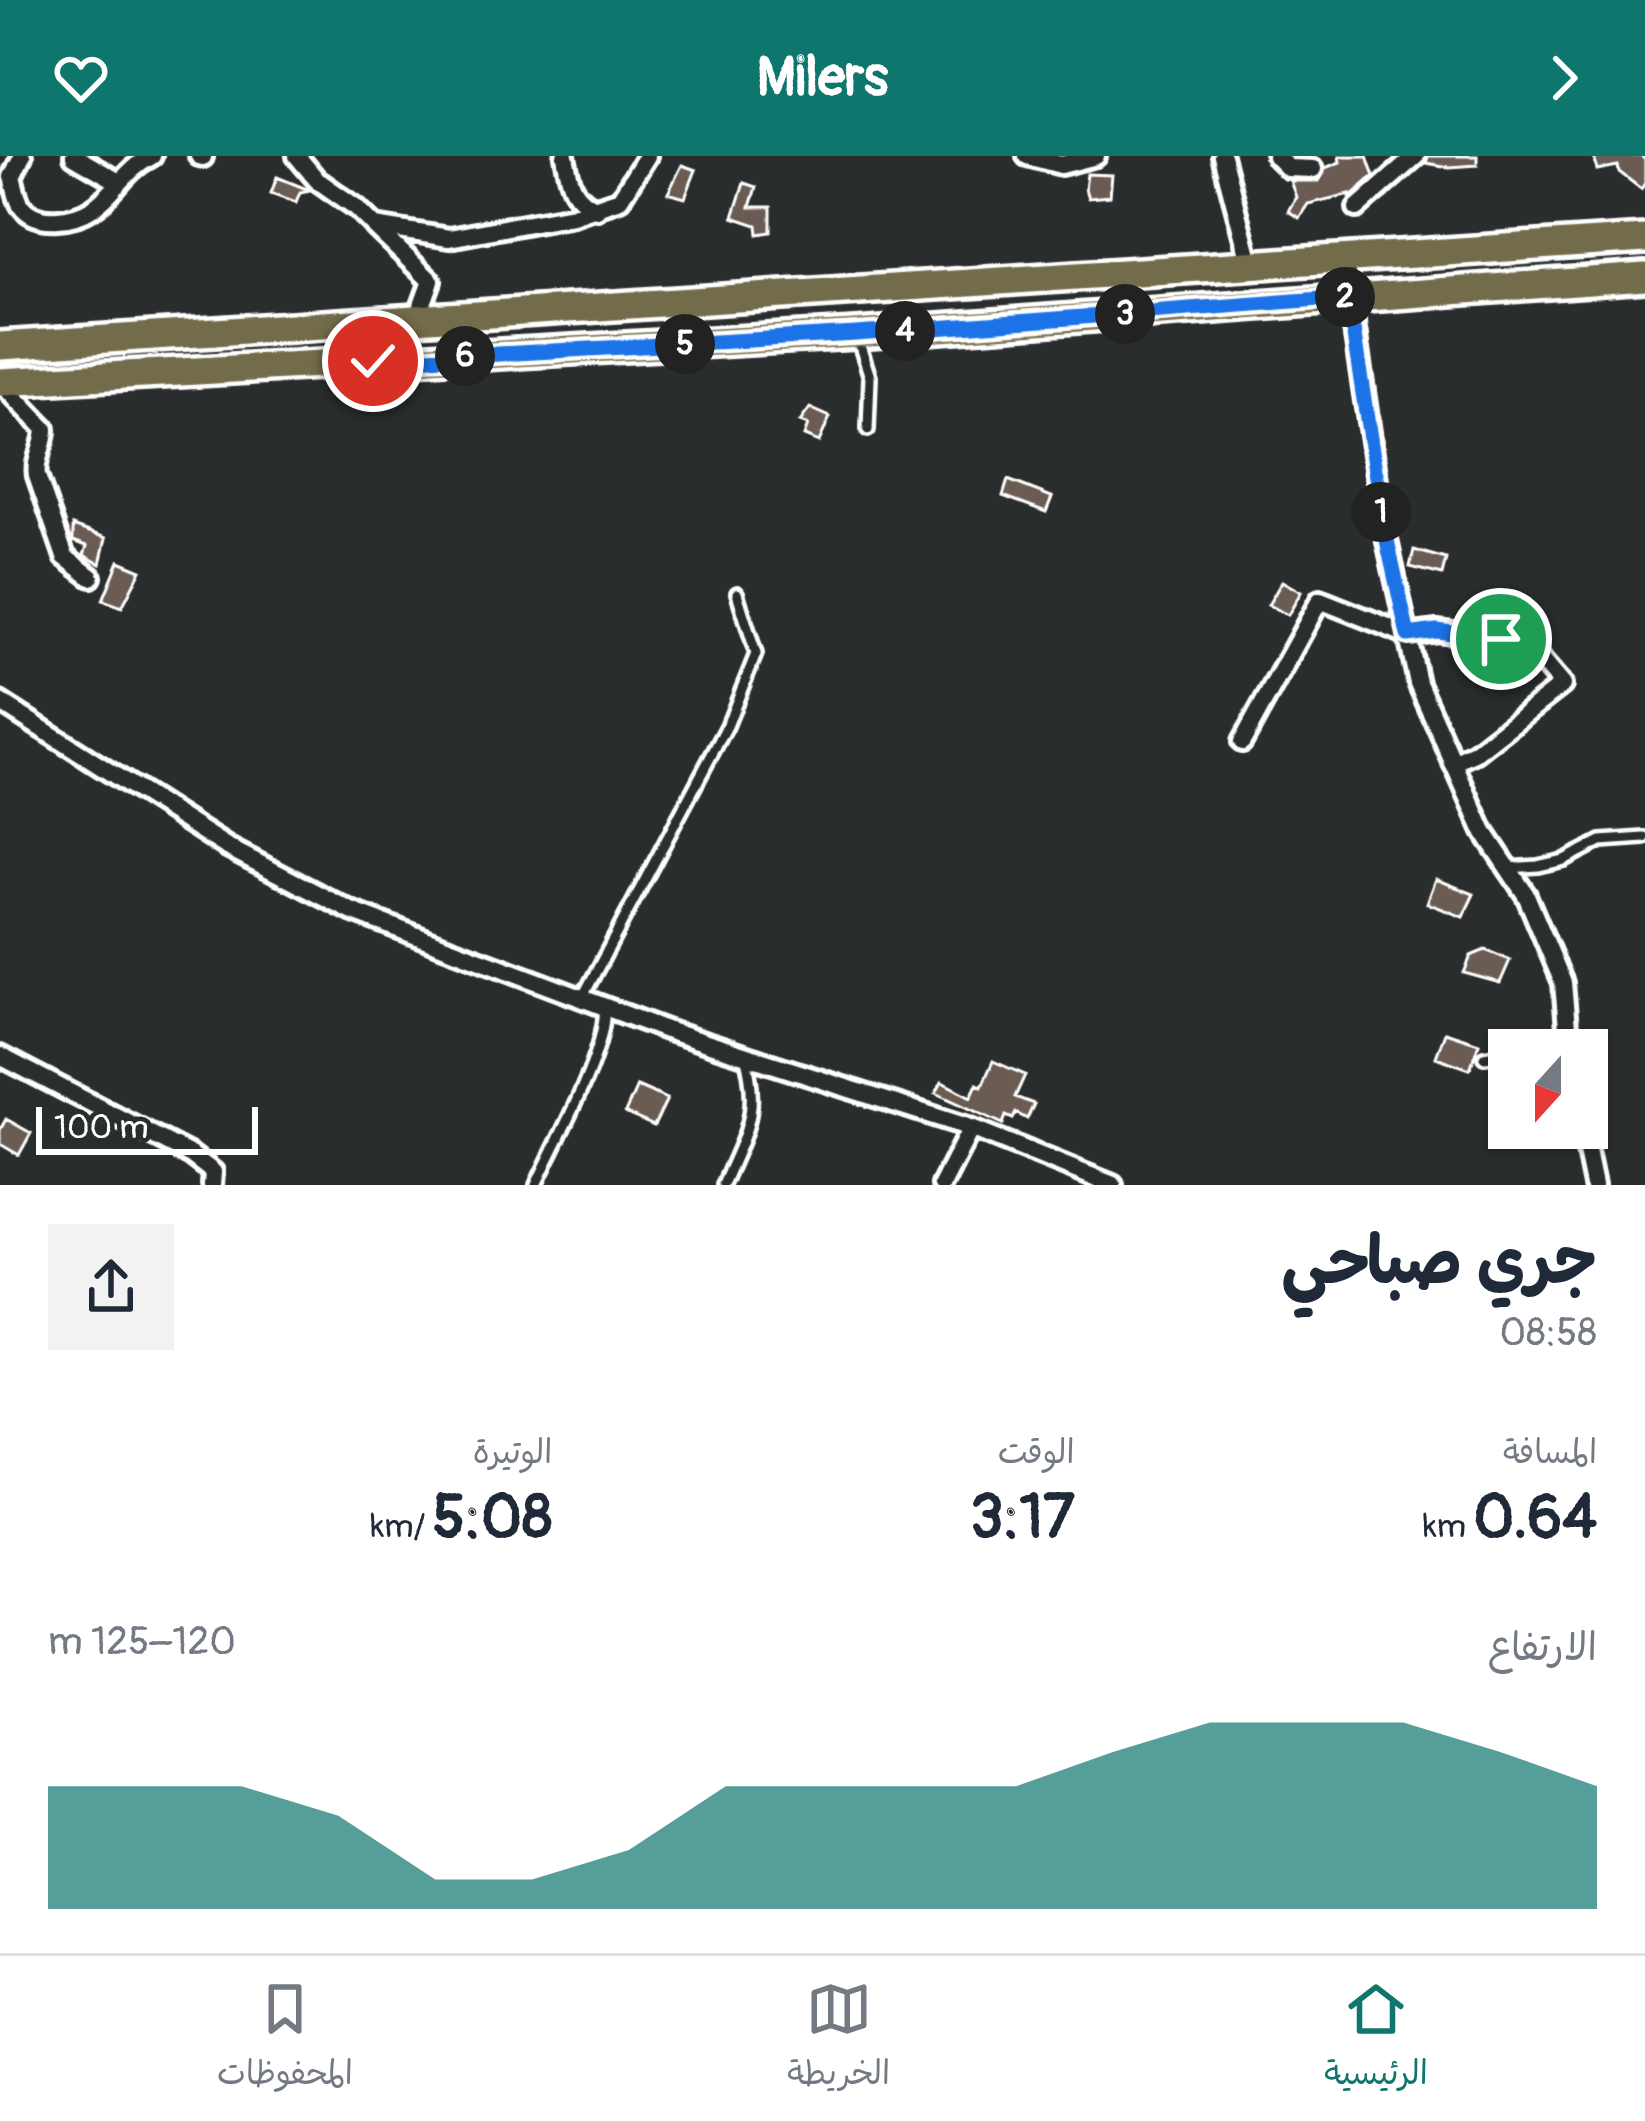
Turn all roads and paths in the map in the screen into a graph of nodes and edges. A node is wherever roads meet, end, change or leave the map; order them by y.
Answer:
1 (10, 156) edge
2 (22, 156) edge
3 (74, 156) edge
4 (152, 156) edge
5 (297, 156) edge
6 (565, 156) edge
7 (647, 156) edge
8 (1027, 156) edge
9 (1096, 156) edge
10 (1222, 156) edge
11 (1276, 156) edge
12 (1416, 156) edge
13 (1313, 170) edge
14 (12, 177) junction
15 (117, 181) junction
16 (0, 197) edge
17 (597, 208) junction
18 (1357, 208) dead end
19 (374, 226) junction
20 (1645, 239) edge
21 (1345, 260) junction
22 (1251, 266) junction
23 (1645, 277) edge
24 (1348, 297) junction
25 (416, 322) junction
26 (856, 334) junction
27 (0, 346) edge
28 (0, 382) edge
29 (868, 430) dead end
30 (91, 577) dead end
31 (737, 592) dead end
32 (1408, 635) junction
33 (0, 702) edge
34 (1242, 742) dead end
35 (1453, 763) junction
36 (1645, 838) edge
37 (1508, 868) junction
38 (582, 998) junction
39 (604, 1006) junction
40 (1566, 1029) edge
41 (745, 1055) junction
42 (0, 1056) edge
43 (1488, 1057) edge
44 (1484, 1058) dead end
45 (971, 1128) junction
46 (1586, 1149) edge
47 (212, 1185) edge
48 (536, 1185) edge
49 (723, 1185) edge
50 (942, 1185) edge
51 (1113, 1185) edge
52 (1594, 1185) edge

1 - 14 street
2 - 14 street
3 - 15 street
4 - 15 street
5 - 19 street
6 - 17 street
7 - 17 street
8 - 9 street
10 - 22 street
11 - 13 street
12 - 18 street
14 - 15 street
14 - 16 street
17 - 19 street
19 - 25 street
20 - 21 main road
21 - 22 main road
21 - 24 street
22 - 25 main road
23 - 24 main road
24 - 26 main road
24 - 32 street
25 - 27 main road
26 - 28 main road
26 - 29 lane
28 - 30 street
31 - 38 lane
32 - 34 street
32 - 35 street
32 - 35 street
33 - 38 street
35 - 37 street
36 - 37 lane
37 - 40 street
38 - 39 street
39 - 41 street
39 - 48 lane
41 - 45 street
41 - 49 lane
42 - 47 street
43 - 44 lane
45 - 50 street
45 - 51 street
46 - 52 street

